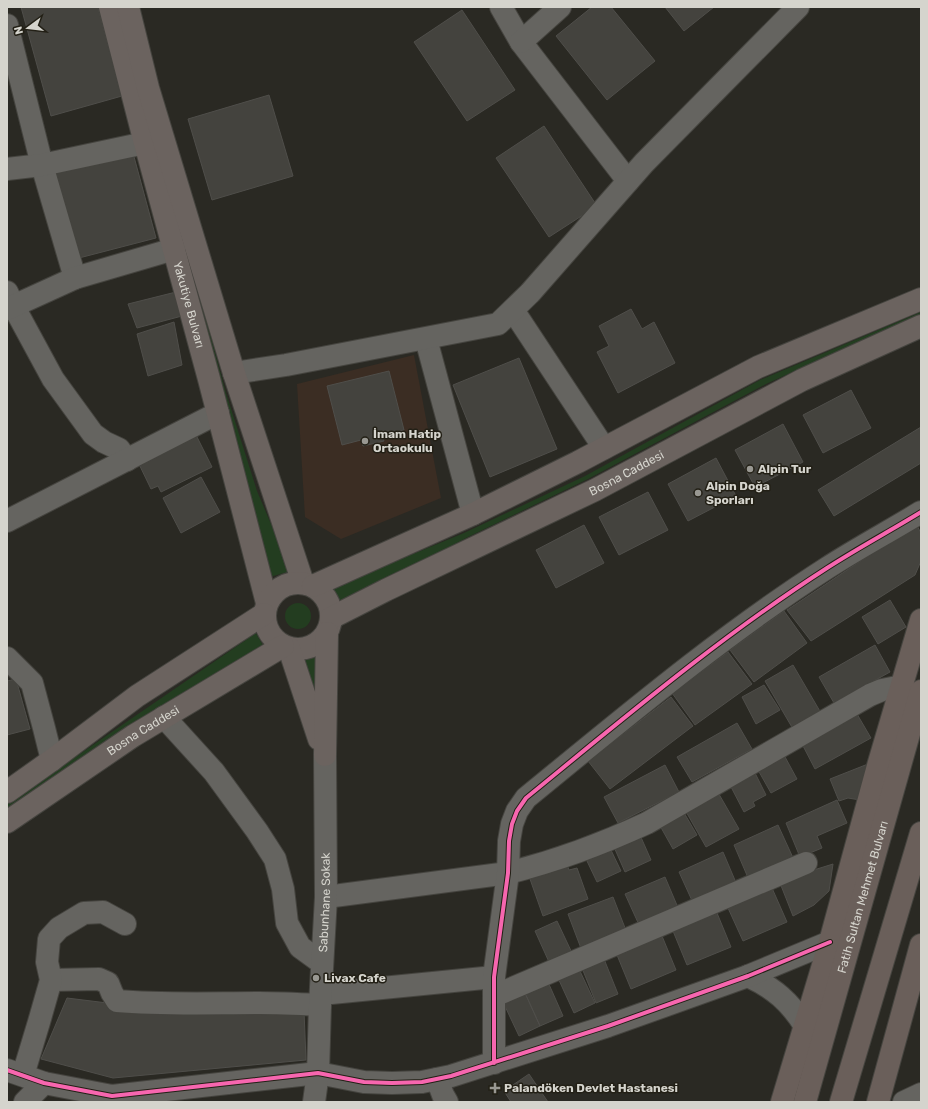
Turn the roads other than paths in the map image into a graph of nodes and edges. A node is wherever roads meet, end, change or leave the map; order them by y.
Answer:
1 (110, 7) edge
2 (128, 7) edge
3 (501, 7) edge
4 (560, 7) edge
5 (798, 7) edge
6 (7, 25) edge
7 (521, 42) junction
8 (144, 143) junction
9 (42, 165) junction
10 (7, 169) edge
11 (628, 181) junction
12 (174, 249) junction
13 (75, 278) junction
14 (921, 299) edge
15 (9, 303) edge
16 (513, 310) junction
17 (921, 326) edge
18 (426, 339) junction
19 (234, 373) junction
20 (218, 413) junction
21 (604, 448) junction
22 (127, 460) junction
23 (921, 512) edge
24 (472, 514) junction
25 (7, 521) edge
26 (308, 585) junction
27 (266, 608) junction
28 (921, 620) edge
29 (329, 625) junction
30 (286, 647) junction
31 (7, 658) edge
32 (911, 689) edge
33 (164, 717) junction
34 (324, 755) junction
35 (52, 760) junction
36 (7, 792) edge
37 (7, 822) edge
38 (921, 834) edge
39 (806, 863) dead end
40 (508, 873) junction
41 (326, 896) junction
42 (125, 924) dead end
43 (830, 942) junction
44 (921, 945) edge
45 (322, 963) junction
46 (748, 976) junction
47 (51, 980) junction
48 (494, 986) junction
49 (320, 1000) junction
50 (805, 1026) junction
51 (494, 1063) junction
52 (15, 1073) edge
53 (318, 1073) junction
54 (438, 1079) junction
55 (44, 1083) junction
56 (921, 1094) edge
57 (25, 1102) edge
58 (314, 1102) edge
59 (447, 1102) edge
60 (782, 1102) edge
61 (805, 1102) edge
62 (841, 1102) edge
63 (878, 1102) edge
64 (904, 1102) edge

1 - 8 main road, Yakutiye Bulvarı
2 - 19 main road, Yakutiye Bulvarı
3 - 7 street
4 - 7 street
5 - 11 street
6 - 9 street
7 - 11 street
8 - 9 street
8 - 12 main road, Yakutiye Bulvarı
9 - 10 street
9 - 13 street
11 - 16 street
12 - 13 street
12 - 20 main road, Yakutiye Bulvarı
13 - 15 street
14 - 21 main road
15 - 22 street
16 - 18 street
16 - 21 street
17 - 29 main road, Bosna Caddesi
18 - 19 street
18 - 24 street
19 - 26 main road, Yakutiye Bulvarı
20 - 22 street
20 - 27 main road, Yakutiye Bulvarı
21 - 24 main road
22 - 25 street
23 - 40 street
24 - 26 main road
26 - 27 main road
26 - 29 main road
27 - 30 main road
27 - 35 main road
28 - 32 highway
29 - 30 main road
29 - 34 main road
30 - 33 main road, Bosna Caddesi
30 - 34 main road
31 - 35 street
32 - 40 street
32 - 43 highway
32 - 61 highway, Fatih Sultan Mehmet Bulvarı
33 - 37 main road, Bosna Caddesi
33 - 45 street
34 - 41 street, Sabunhane Sokak
35 - 36 main road
38 - 62 highway
39 - 48 street
40 - 41 street
40 - 48 street
41 - 45 street, Sabunhane Sokak
42 - 47 street
43 - 46 street
43 - 50 highway
44 - 63 highway
45 - 49 street, Sabunhane Sokak
46 - 50 street
46 - 51 street
47 - 49 street
47 - 52 street
48 - 49 street
48 - 51 street
49 - 53 street, Sabunhane Sokak
50 - 60 highway
51 - 54 street
52 - 55 street
53 - 54 street
53 - 55 street
53 - 58 street, Sabunhane Sokak
54 - 59 street
55 - 57 street
56 - 64 street

